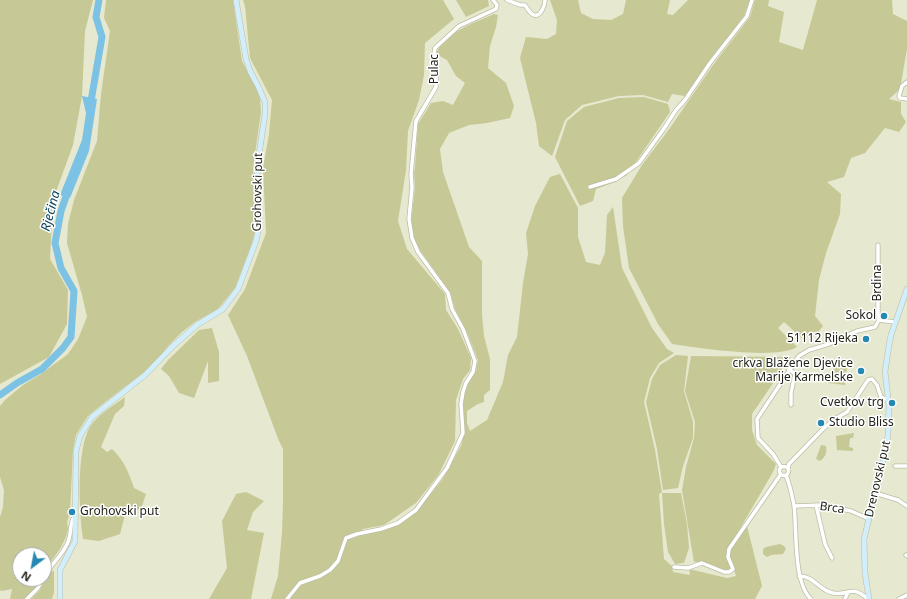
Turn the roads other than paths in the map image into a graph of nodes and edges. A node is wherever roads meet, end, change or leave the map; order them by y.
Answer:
1 (236, 0) edge
2 (493, 0) edge
3 (507, 0) edge
4 (545, 0) edge
5 (752, 0) edge
6 (907, 82) edge
7 (907, 99) edge
8 (590, 187) dead end
9 (878, 246) dead end
10 (907, 289) edge
11 (879, 320) junction
12 (895, 322) junction
13 (789, 369) junction
14 (888, 400) junction
15 (792, 405) dead end
16 (895, 466) dead end
17 (907, 466) edge
18 (781, 467) junction
19 (788, 468) junction
20 (781, 474) junction
21 (786, 475) junction
22 (875, 493) junction
23 (816, 505) junction
24 (794, 506) junction
25 (907, 506) edge
26 (76, 517) junction
27 (869, 519) junction
28 (832, 558) dead end
29 (52, 564) edge
30 (674, 567) dead end
31 (800, 576) junction
32 (39, 587) edge
33 (848, 592) junction
34 (907, 595) edge
35 (27, 599) edge
36 (60, 599) edge
37 (287, 599) edge
38 (811, 599) edge
39 (845, 599) edge
40 (869, 599) edge
41 (899, 599) edge

1 - 26 main road, Grohovski put
2 - 37 street, Pulac
3 - 4 street
5 - 8 street
6 - 7 street
9 - 11 street, Brdina
10 - 12 main road, Drenovski put
11 - 12 street
11 - 13 street
12 - 14 main road, Drenovski put
13 - 15 street
13 - 18 street
14 - 19 street
14 - 22 main road, Drenovski put
16 - 17 street
18 - 19 street
18 - 20 street
19 - 21 street
20 - 21 street
20 - 30 street
21 - 24 street
22 - 25 street
22 - 27 main road, Drenovski put
23 - 24 street, Brca
23 - 27 street, Brca
23 - 28 street
24 - 31 street
26 - 29 street
26 - 36 main road, Grohovski put
27 - 40 main road, Drenovski put
31 - 33 street
31 - 38 street
32 - 35 street
33 - 39 street
33 - 40 street
34 - 41 street

